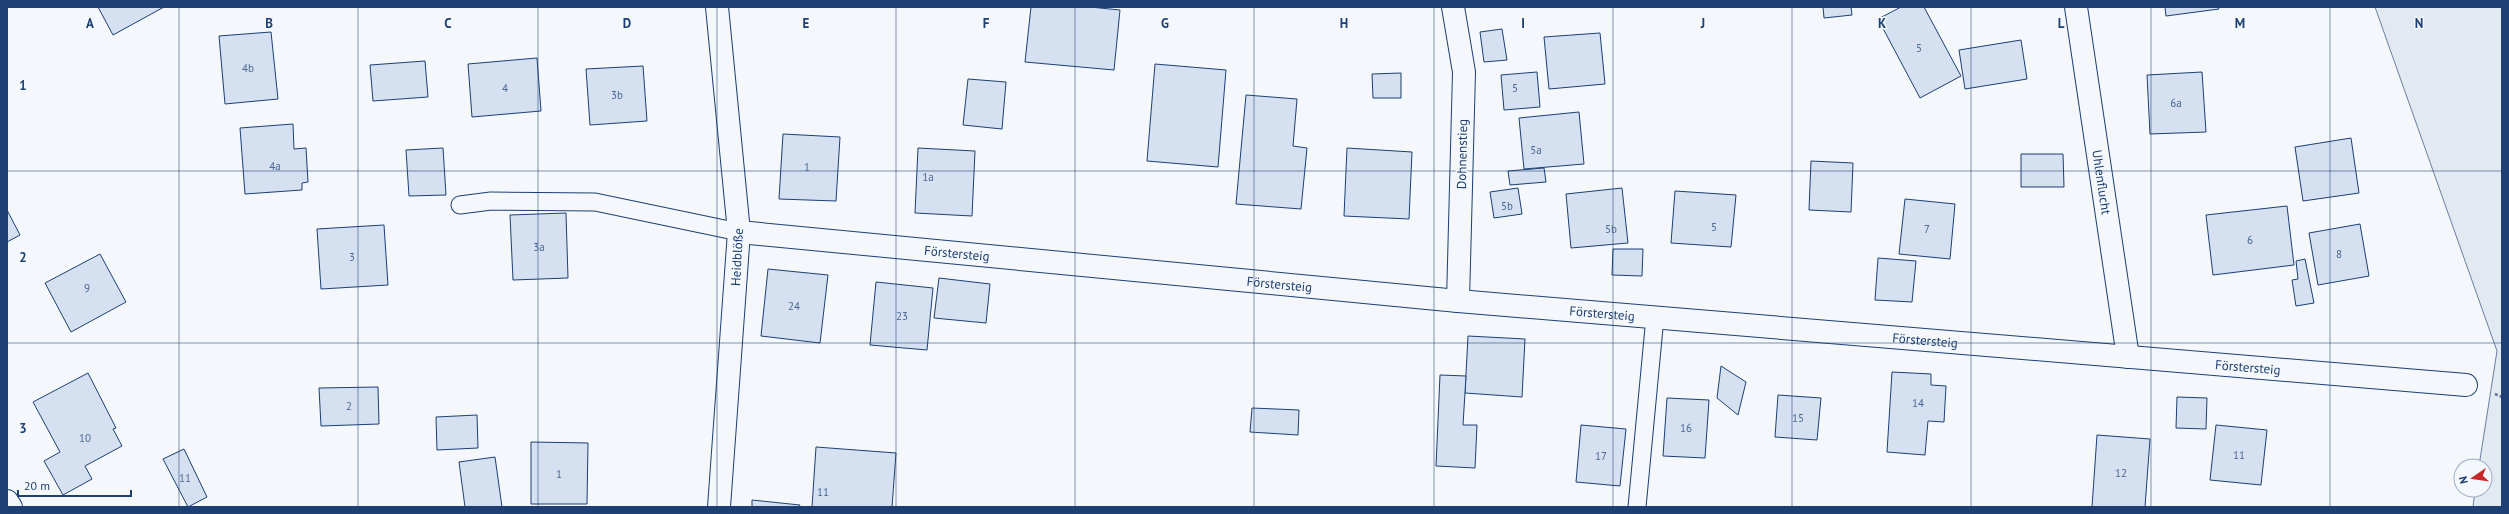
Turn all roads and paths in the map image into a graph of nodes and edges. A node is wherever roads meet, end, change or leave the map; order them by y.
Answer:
1 (717, 7) edge
2 (1453, 7) edge
3 (2076, 7) edge
4 (460, 204) dead end
5 (739, 232) junction
6 (1458, 301) junction
7 (1655, 317) junction
8 (2128, 356) junction
9 (2466, 385) dead end
10 (7, 501) edge
11 (10, 507) edge
12 (719, 507) edge
13 (1637, 507) edge

1 - 5 street, Heidblöße
2 - 6 street, Dohnenstieg
3 - 8 street, Uhlenflucht
4 - 5 lane
5 - 6 street, Förstersteig
5 - 12 street, Heidblöße
6 - 7 street, Förstersteig
7 - 8 street, Förstersteig
7 - 13 lane
8 - 9 street, Förstersteig
10 - 11 street

